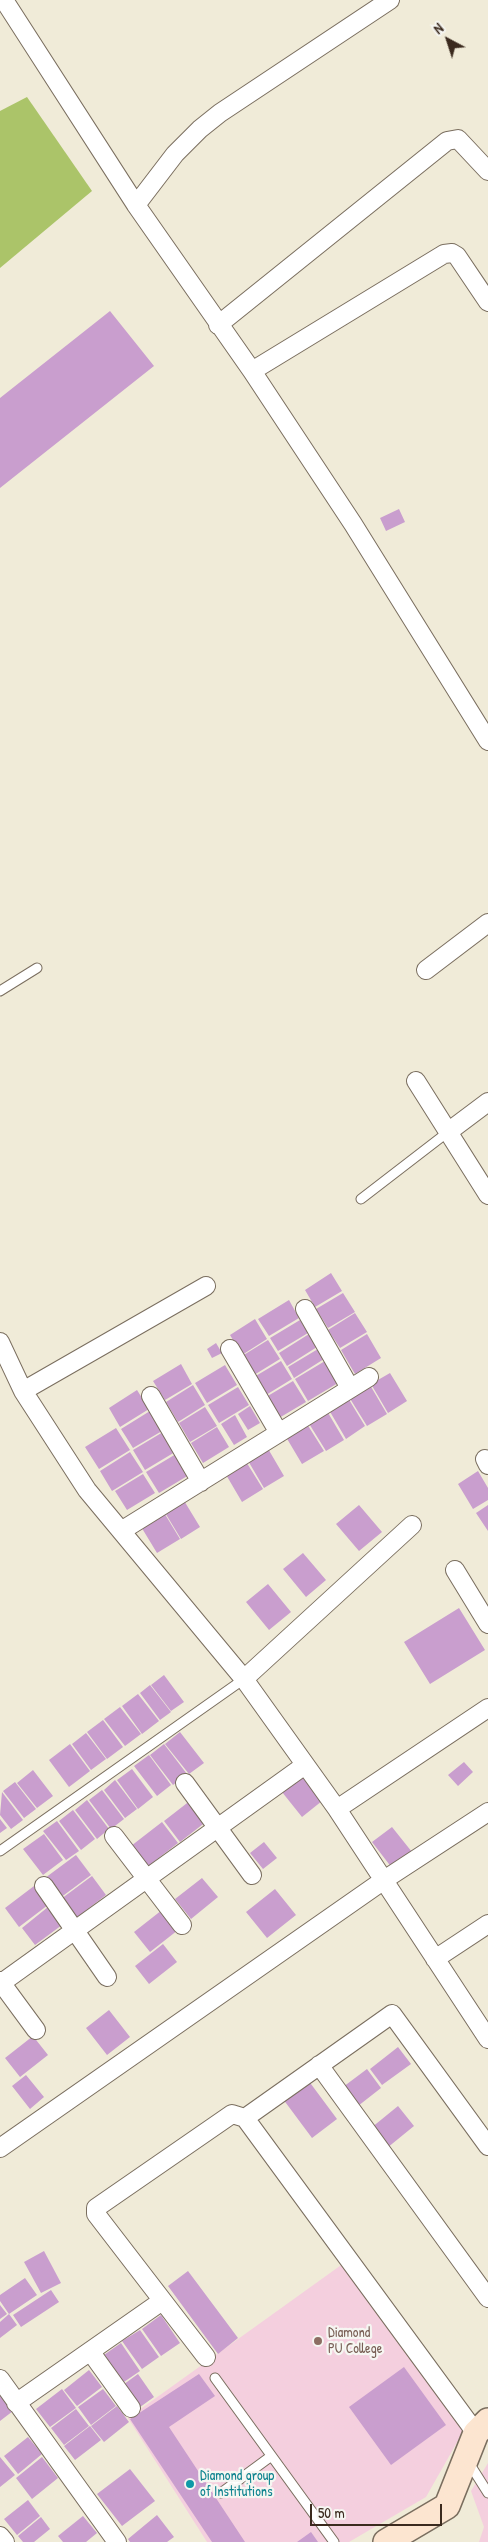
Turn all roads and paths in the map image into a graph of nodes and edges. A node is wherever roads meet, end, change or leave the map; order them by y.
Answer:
1 (4, 0) edge
2 (390, 0) edge
3 (488, 170) edge
4 (136, 205) junction
5 (488, 302) edge
6 (218, 325) junction
7 (252, 371) junction
8 (488, 741) edge
9 (488, 923) edge
10 (37, 968) dead end
11 (426, 970) dead end
12 (0, 991) edge
13 (416, 1081) dead end
14 (488, 1102) edge
15 (448, 1132) junction
16 (488, 1195) edge
17 (360, 1199) dead end
18 (206, 1286) dead end
19 (305, 1309) dead end
20 (0, 1343) edge
21 (230, 1349) dead end
22 (369, 1377) dead end
23 (350, 1388) junction
24 (24, 1392) junction
25 (151, 1396) dead end
26 (279, 1433) junction
27 (200, 1482) junction
28 (412, 1525) dead end
29 (121, 1531) junction
30 (454, 1570) dead end
31 (488, 1624) edge
32 (244, 1678) junction
33 (488, 1708) edge
34 (305, 1765) junction
35 (185, 1783) dead end
36 (337, 1809) junction
37 (488, 1812) edge
38 (218, 1828) junction
39 (114, 1836) dead end
40 (0, 1851) edge
41 (252, 1875) dead end
42 (146, 1879) junction
43 (384, 1880) junction
44 (44, 1886) dead end
45 (488, 1924) edge
46 (182, 1925) dead end
47 (75, 1930) junction
48 (435, 1959) junction
49 (107, 1977) dead end
50 (0, 1983) edge
51 (36, 2030) dead end
52 (488, 2039) edge
53 (319, 2066) junction
54 (245, 2118) junction
55 (488, 2146) edge
56 (0, 2148) edge
57 (488, 2298) edge
58 (162, 2301) junction
59 (90, 2352) junction
60 (206, 2357) dead end
61 (214, 2378) dead end
62 (0, 2379) edge
63 (16, 2403) junction
64 (131, 2408) dead end
65 (482, 2427) edge
66 (270, 2457) junction
67 (466, 2458) junction
68 (221, 2493) dead end
69 (488, 2494) edge
70 (0, 2536) edge
71 (5, 2542) edge
72 (117, 2542) edge
73 (334, 2542) edge
74 (386, 2542) edge

1 - 4 street
2 - 4 street
3 - 6 street
4 - 6 street
5 - 7 street
6 - 7 street
7 - 8 street
9 - 11 street
10 - 12 lane
13 - 15 street
14 - 15 street
15 - 16 street
15 - 17 lane
18 - 24 street
19 - 23 street
20 - 24 street
21 - 26 street
22 - 23 street
23 - 26 street
24 - 29 street
25 - 27 street
26 - 27 street
27 - 29 street
28 - 32 street
29 - 32 street
30 - 31 street
32 - 34 street
32 - 40 lane
33 - 36 street
34 - 36 street
34 - 38 street
35 - 38 street
36 - 43 street
37 - 43 street
38 - 41 street
38 - 42 street
39 - 42 street
42 - 46 street
42 - 47 street
43 - 48 street
43 - 56 street
44 - 47 street
45 - 48 street
47 - 49 street
47 - 50 street
48 - 52 street
50 - 51 street
53 - 54 street
53 - 55 street
53 - 57 street
54 - 58 street
54 - 65 street
58 - 59 street
58 - 60 street
59 - 63 street
59 - 64 street
61 - 66 lane
62 - 63 street
63 - 72 street
65 - 67 main road
66 - 68 lane
66 - 73 lane
67 - 69 lane
67 - 74 main road
70 - 71 street

